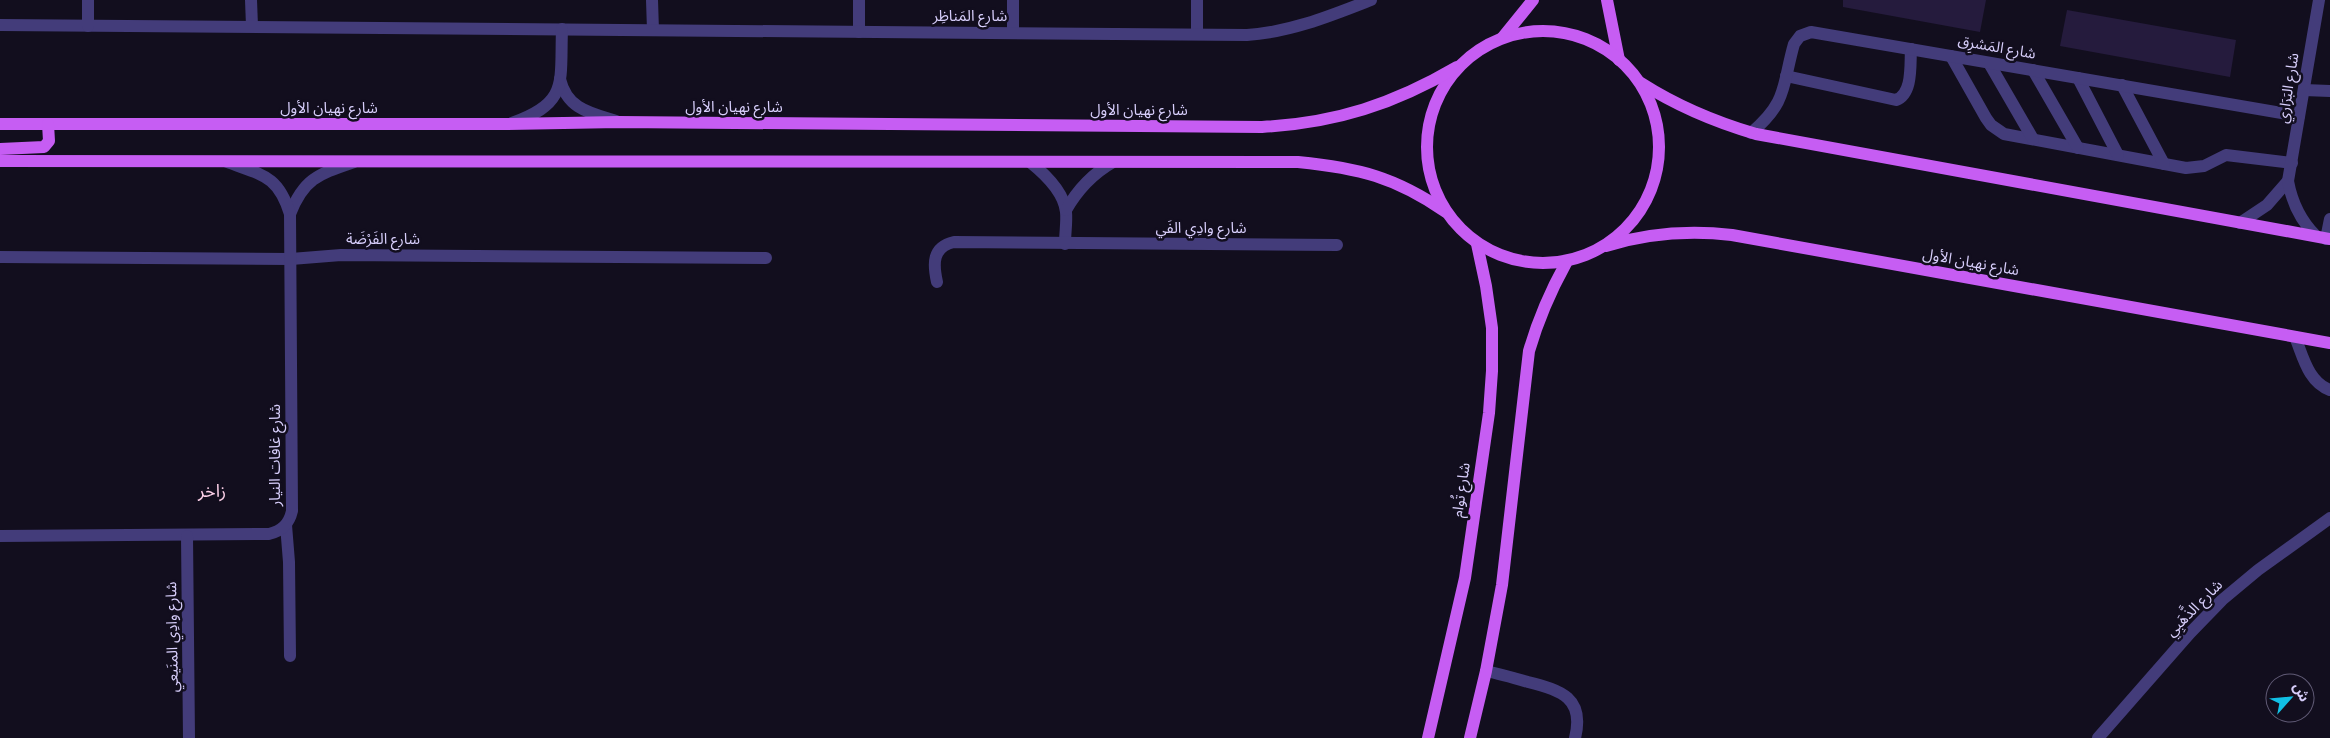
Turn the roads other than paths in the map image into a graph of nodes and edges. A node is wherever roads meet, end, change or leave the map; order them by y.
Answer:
1 (88, 0) edge
2 (251, 0) edge
3 (652, 0) edge
4 (858, 0) edge
5 (1013, 0) edge
6 (1197, 0) edge
7 (1371, 0) edge
8 (1532, 0) edge
9 (1607, 0) edge
10 (2319, 0) edge
11 (0, 25) edge
12 (88, 26) junction
13 (252, 26) junction
14 (562, 29) junction
15 (653, 30) junction
16 (859, 32) junction
17 (1013, 33) junction
18 (1197, 33) junction
19 (1502, 38) junction
20 (1912, 49) junction
21 (1951, 56) junction
22 (1619, 60) junction
23 (1989, 63) junction
24 (1457, 67) junction
25 (2033, 70) junction
26 (1786, 76) junction
27 (2078, 78) junction
28 (560, 79) junction
29 (1639, 82) junction
30 (2122, 85) junction
31 (2304, 90) junction
32 (2330, 91) edge
33 (2299, 116) junction
34 (619, 122) junction
35 (0, 124) edge
36 (48, 124) junction
37 (508, 124) junction
38 (1751, 132) junction
39 (2033, 139) junction
40 (2078, 148) junction
41 (0, 149) edge
42 (2118, 155) junction
43 (0, 161) edge
44 (354, 161) junction
45 (227, 162) junction
46 (1030, 162) junction
47 (1113, 162) junction
48 (2292, 163) junction
49 (2164, 164) junction
50 (2288, 181) junction
51 (1066, 210) junction
52 (1446, 212) junction
53 (290, 214) junction
54 (2330, 219) edge
55 (2240, 223) junction
56 (2324, 238) edge
57 (1065, 244) junction
58 (1477, 244) junction
59 (1337, 245) dead end
60 (1606, 246) junction
61 (0, 257) edge
62 (766, 258) dead end
63 (291, 259) junction
64 (1566, 263) junction
65 (937, 282) dead end
66 (2295, 337) junction
67 (2330, 343) edge
68 (2330, 390) edge
69 (2330, 518) edge
70 (286, 525) junction
71 (0, 536) edge
72 (187, 536) junction
73 (290, 656) dead end
74 (1486, 671) junction
75 (189, 738) edge
76 (1428, 738) edge
77 (1470, 738) edge
78 (1575, 738) edge
79 (2098, 738) edge

1 - 12 street
2 - 13 street
3 - 15 street
4 - 16 street
5 - 17 street
6 - 18 street
7 - 18 street, شارع المَناظِر
8 - 19 main road
9 - 22 main road
10 - 31 street, شارع البَرَاري
11 - 12 street, شارع المَناظِر
12 - 13 street, شارع المَناظِر
13 - 14 street, شارع المَناظِر
14 - 15 street, شارع المَناظِر
14 - 28 street
15 - 16 street, شارع المَناظِر
16 - 17 street, شارع المَناظِر
17 - 18 street, شارع المَناظِر
19 - 22 main road
19 - 24 main road
20 - 21 street, شارع المَشرِق
20 - 26 street, شارع المَشرِق
20 - 26 street
21 - 23 street, شارع المَشرِق
21 - 39 street
22 - 29 main road
23 - 25 street, شارع المَشرِق
23 - 39 street
24 - 34 main road, شارع نهيان الأول
24 - 52 main road
25 - 27 street, شارع المَشرِق
25 - 40 street
26 - 38 street, شارع المَشرِق
27 - 30 street, شارع المَشرِق
27 - 42 street
28 - 34 street
28 - 37 street
29 - 38 main road
29 - 60 main road
30 - 33 street, شارع المَشرِق
30 - 49 street
31 - 32 street
31 - 33 street, شارع البَرَاري
33 - 48 street, شارع البَرَاري
34 - 37 main road, شارع نهيان الأول
35 - 36 main road, شارع نهيان الأول
36 - 37 main road, شارع نهيان الأول
36 - 41 main road
38 - 55 main road
39 - 40 street
40 - 42 street
42 - 49 street
43 - 45 main road
44 - 45 main road
44 - 46 main road
44 - 53 street, شارع غافات النيار
45 - 53 street, شارع غافات النيار
46 - 47 main road
46 - 51 street
47 - 51 street
47 - 52 main road
48 - 49 street
48 - 50 street, شارع البَرَاري
50 - 55 street, شارع البَرَاري
50 - 56 street, شارع البَرَاري
51 - 57 street
52 - 58 main road
53 - 63 street, شارع غافات النيار
54 - 56 street
55 - 56 main road
57 - 59 street, شارع وادِي الفَي
57 - 65 street, شارع وادِي الفَي
58 - 64 main road
58 - 76 main road, شارع تُوام
60 - 64 main road
60 - 66 main road, شارع نهيان الأول
61 - 63 street, شارع الفَرْضَة
62 - 63 street, شارع الفَرْضَة
63 - 70 street, شارع غافات النيار
64 - 74 main road
66 - 67 main road, شارع نهيان الأول
66 - 68 street
69 - 79 street, شارع الذَّهَبِي
70 - 72 street, شارع غافات النيار
70 - 73 street
71 - 72 street, شارع غافات النيار
72 - 75 street, شارع وادِي المنَيعي
74 - 77 main road
74 - 78 street

